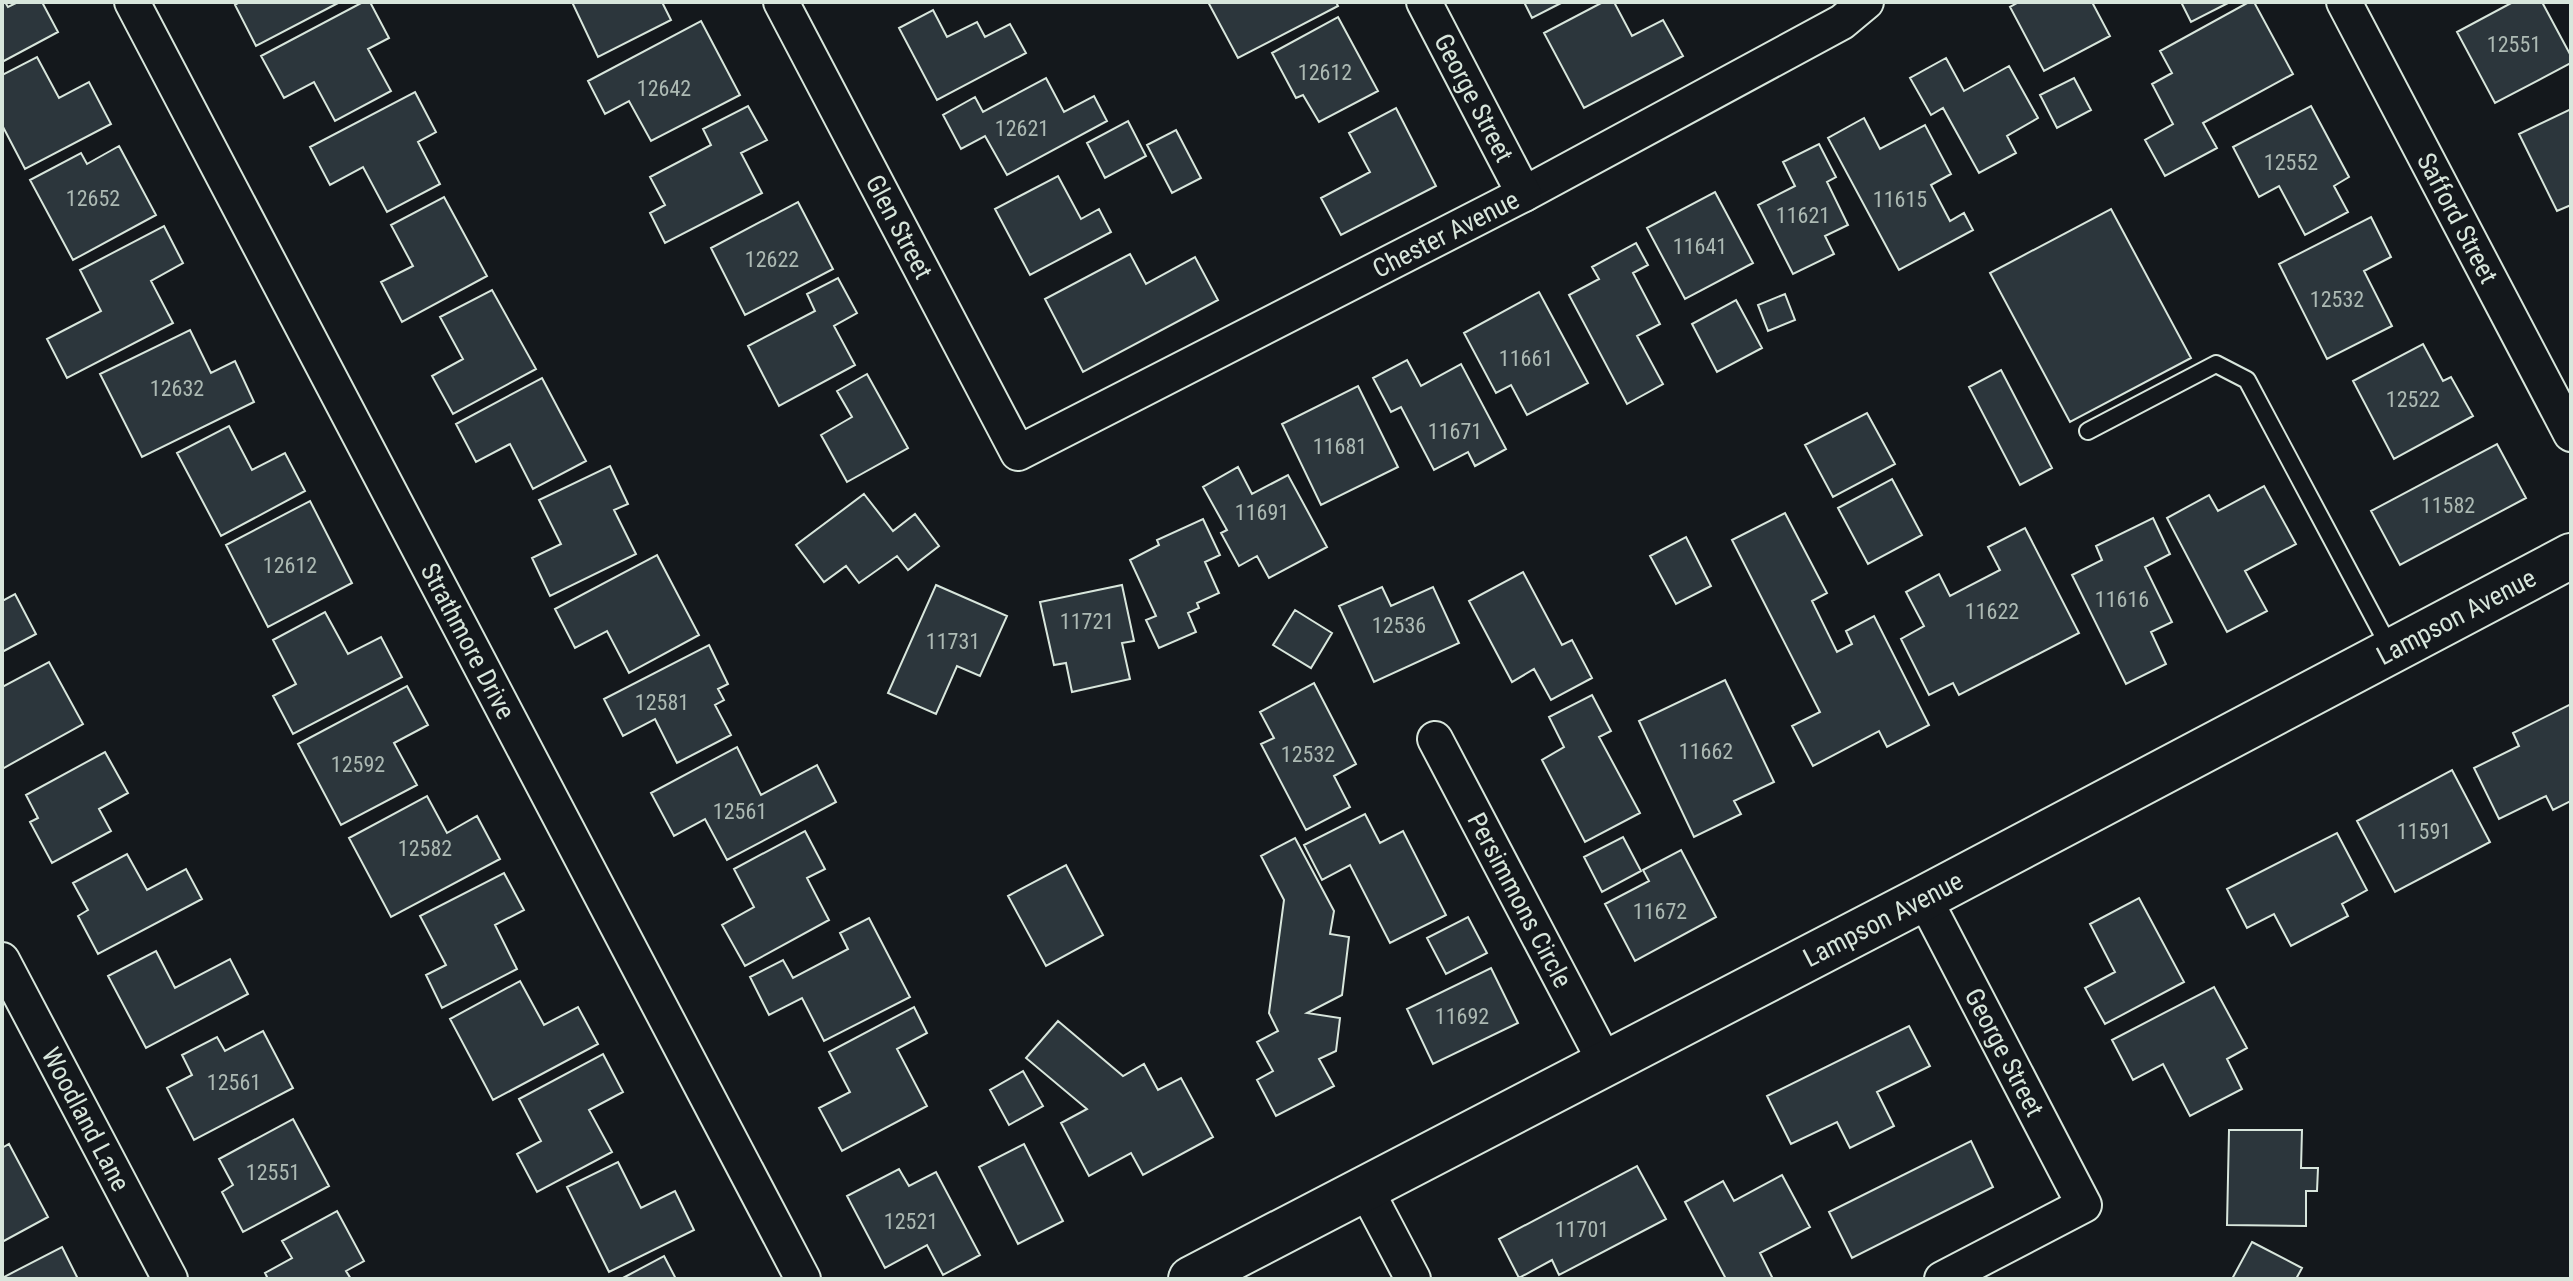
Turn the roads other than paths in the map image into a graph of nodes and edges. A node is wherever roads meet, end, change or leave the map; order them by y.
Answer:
1 (132, 2) edge
2 (781, 2) edge
3 (1424, 2) edge
4 (1866, 2) edge
5 (2344, 2) edge
6 (1524, 194) junction
7 (2088, 431) dead end
8 (2571, 434) edge
9 (1018, 453) joint
10 (2569, 563) edge
11 (2391, 651) junction
12 (1435, 739) dead end
13 (1924, 898) junction
14 (2, 960) edge
15 (1605, 1062) junction
16 (1365, 1188) junction
17 (170, 1279) edge
18 (803, 1279) edge
19 (1191, 1279) edge
20 (1413, 1279) edge
21 (1942, 1279) edge

1 - 18 street, Strathmore Drive
2 - 9 street, Glen Street
3 - 6 street, George Street
4 - 6 street, Chester Avenue
5 - 8 street, Safford Street
6 - 9 street, Chester Avenue
7 - 11 lane
10 - 11 street, Lampson Avenue
11 - 13 street, Lampson Avenue
12 - 15 street, Persimmons Circle
13 - 15 street, Lampson Avenue
13 - 21 street, George Street
14 - 17 street, Woodland Lane
15 - 16 street, Lampson Avenue
16 - 19 street, Lampson Avenue
16 - 20 street

